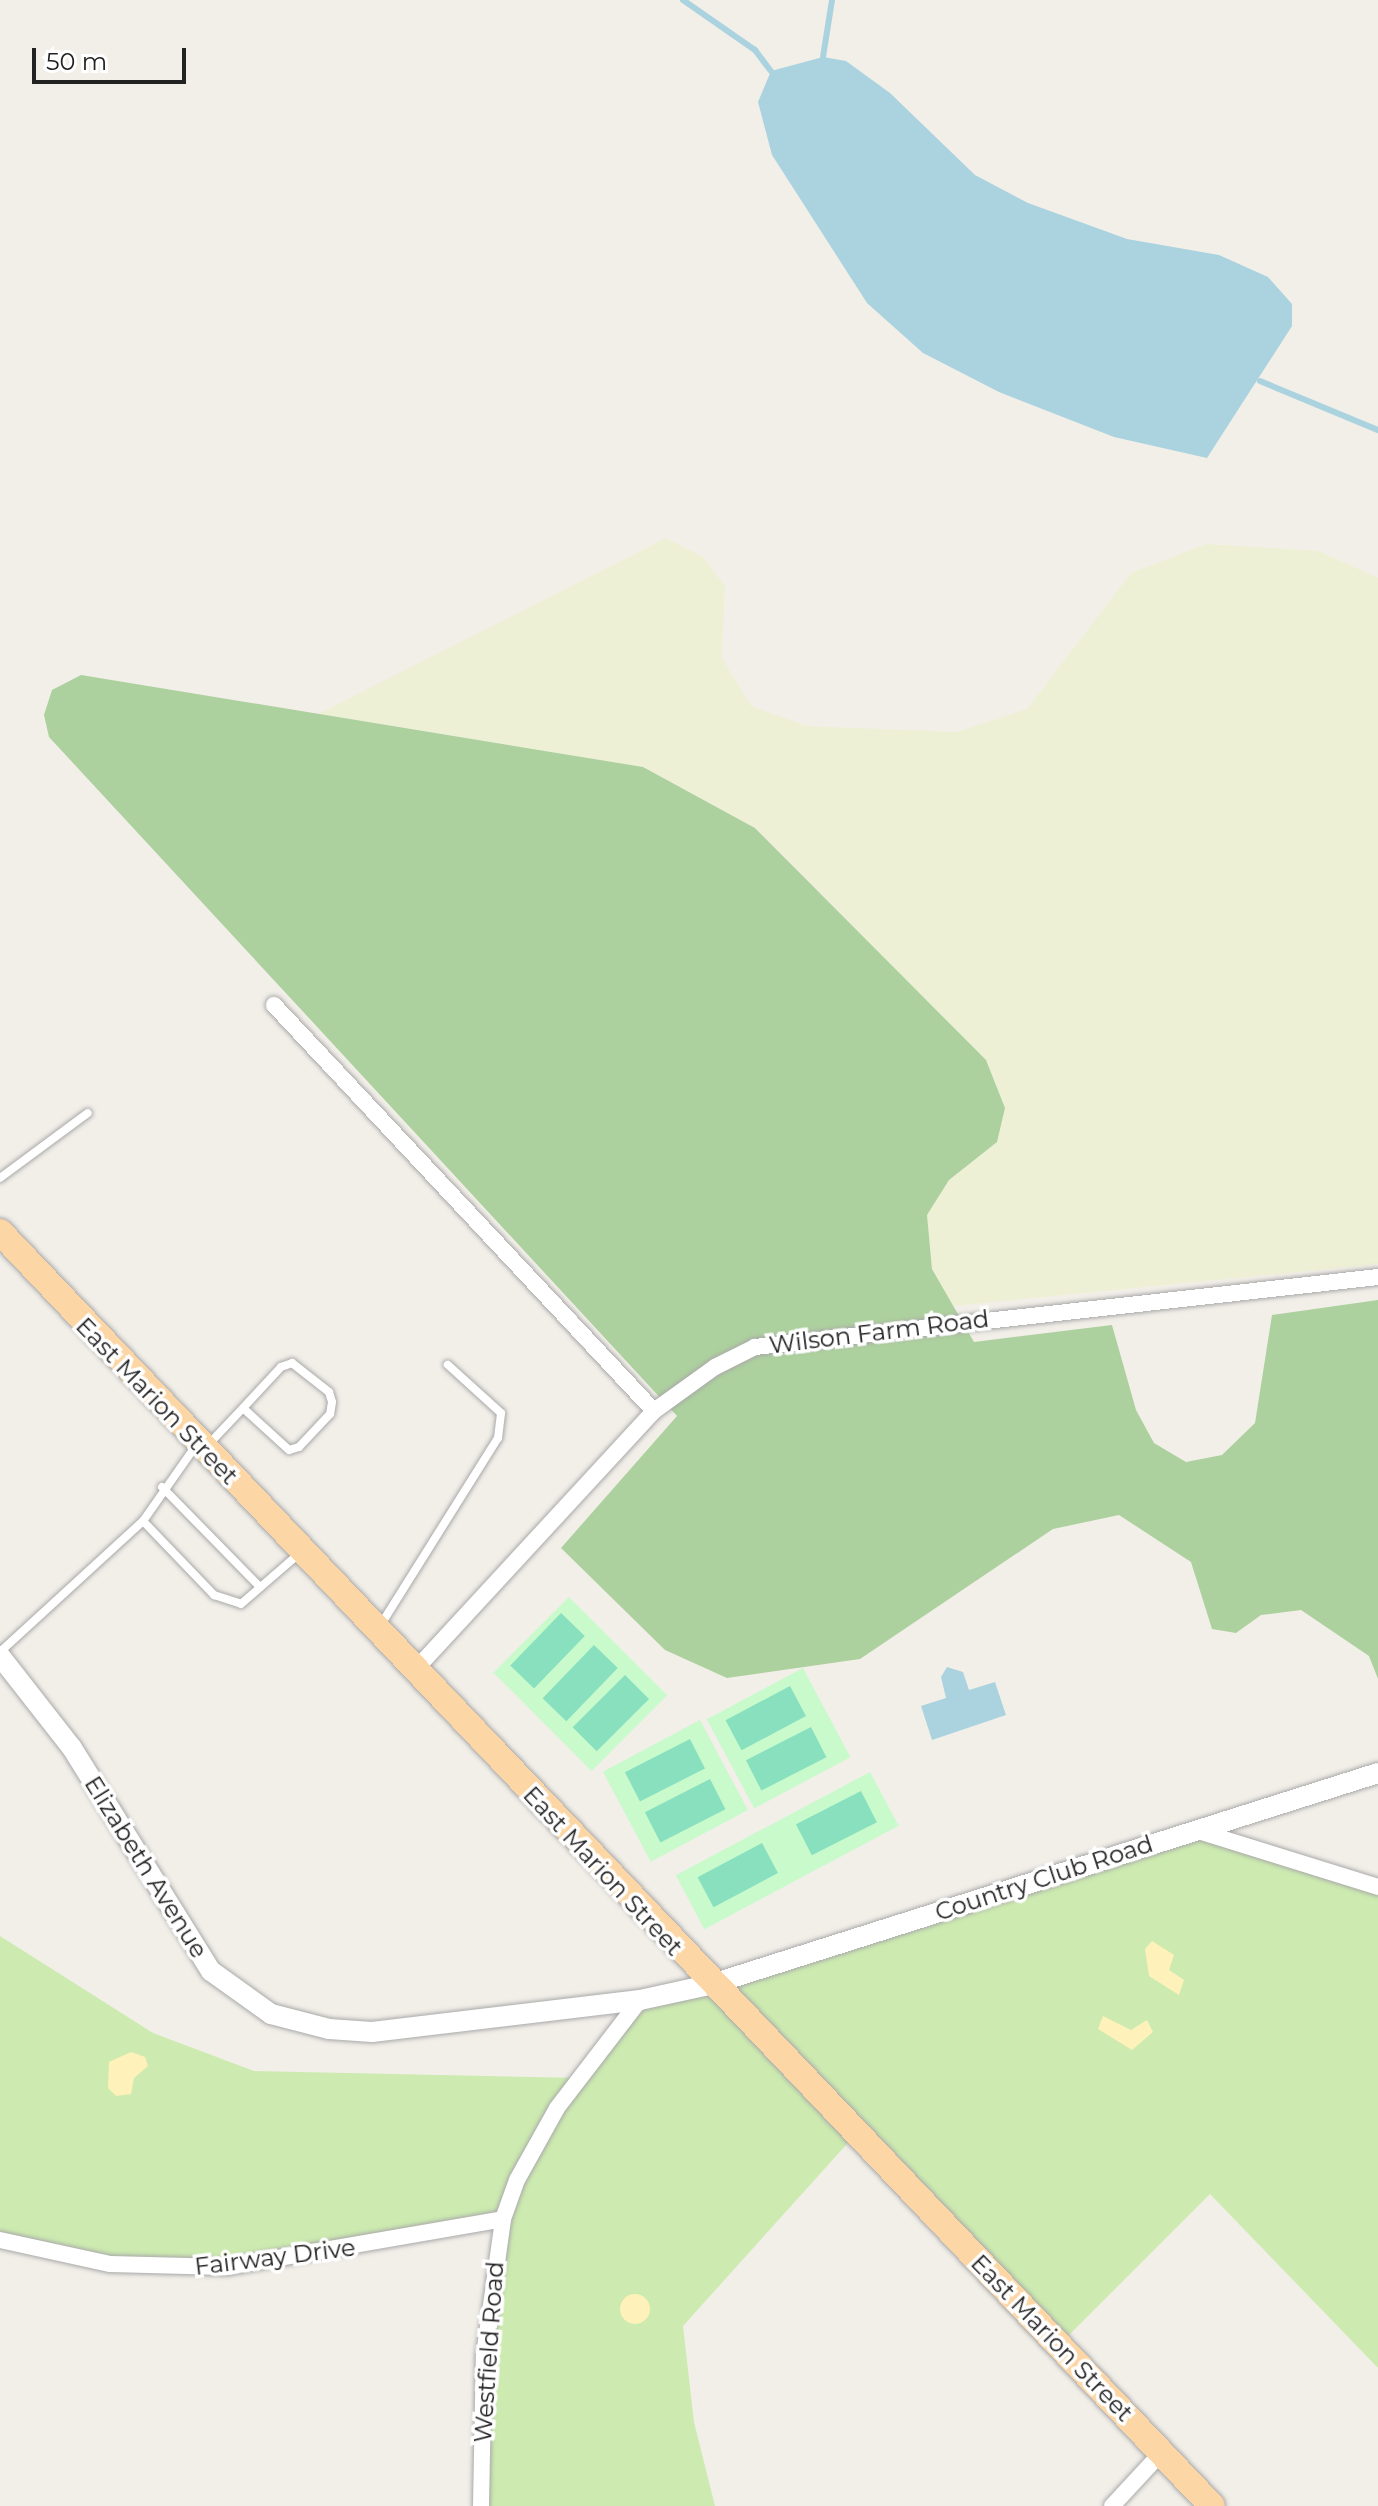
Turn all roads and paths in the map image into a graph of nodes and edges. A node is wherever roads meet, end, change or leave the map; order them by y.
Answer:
1 (274, 1005) dead end
2 (88, 1113) dead end
3 (0, 1178) edge
4 (0, 1232) edge
5 (1378, 1277) edge
6 (448, 1365) dead end
7 (243, 1408) junction
8 (654, 1411) junction
9 (201, 1446) junction
10 (162, 1487) junction
11 (143, 1521) junction
12 (302, 1552) junction
13 (260, 1587) junction
14 (377, 1631) junction
15 (0, 1654) edge
16 (415, 1670) junction
17 (1378, 1773) edge
18 (1195, 1830) junction
19 (1378, 1887) edge
20 (709, 1985) junction
21 (640, 2000) junction
22 (503, 2219) junction
23 (0, 2240) edge
24 (1162, 2452) junction
25 (481, 2506) edge
26 (1112, 2506) edge
27 (1212, 2506) edge

1 - 8 street
2 - 3 lane
4 - 9 main road, East Marion Street
5 - 8 street, Wilson Farm Road
6 - 14 lane
7 - 7 lane
7 - 9 lane
8 - 16 street, Wilson Farm Road
9 - 10 lane
9 - 12 main road, East Marion Street
10 - 11 lane
10 - 13 lane
11 - 13 lane
11 - 15 lane
12 - 13 lane
12 - 14 main road, East Marion Street
14 - 16 main road, East Marion Street
15 - 21 street, Elizabeth Avenue
16 - 20 main road, East Marion Street
17 - 18 street, Country Club Road
18 - 19 street
18 - 20 street, Country Club Road
20 - 21 street, Elizabeth Avenue
20 - 24 main road, East Marion Street
21 - 22 street, Westfield Road
22 - 23 street, Fairway Drive
22 - 25 street, Westfield Road
24 - 26 street
24 - 27 main road, East Marion Street

